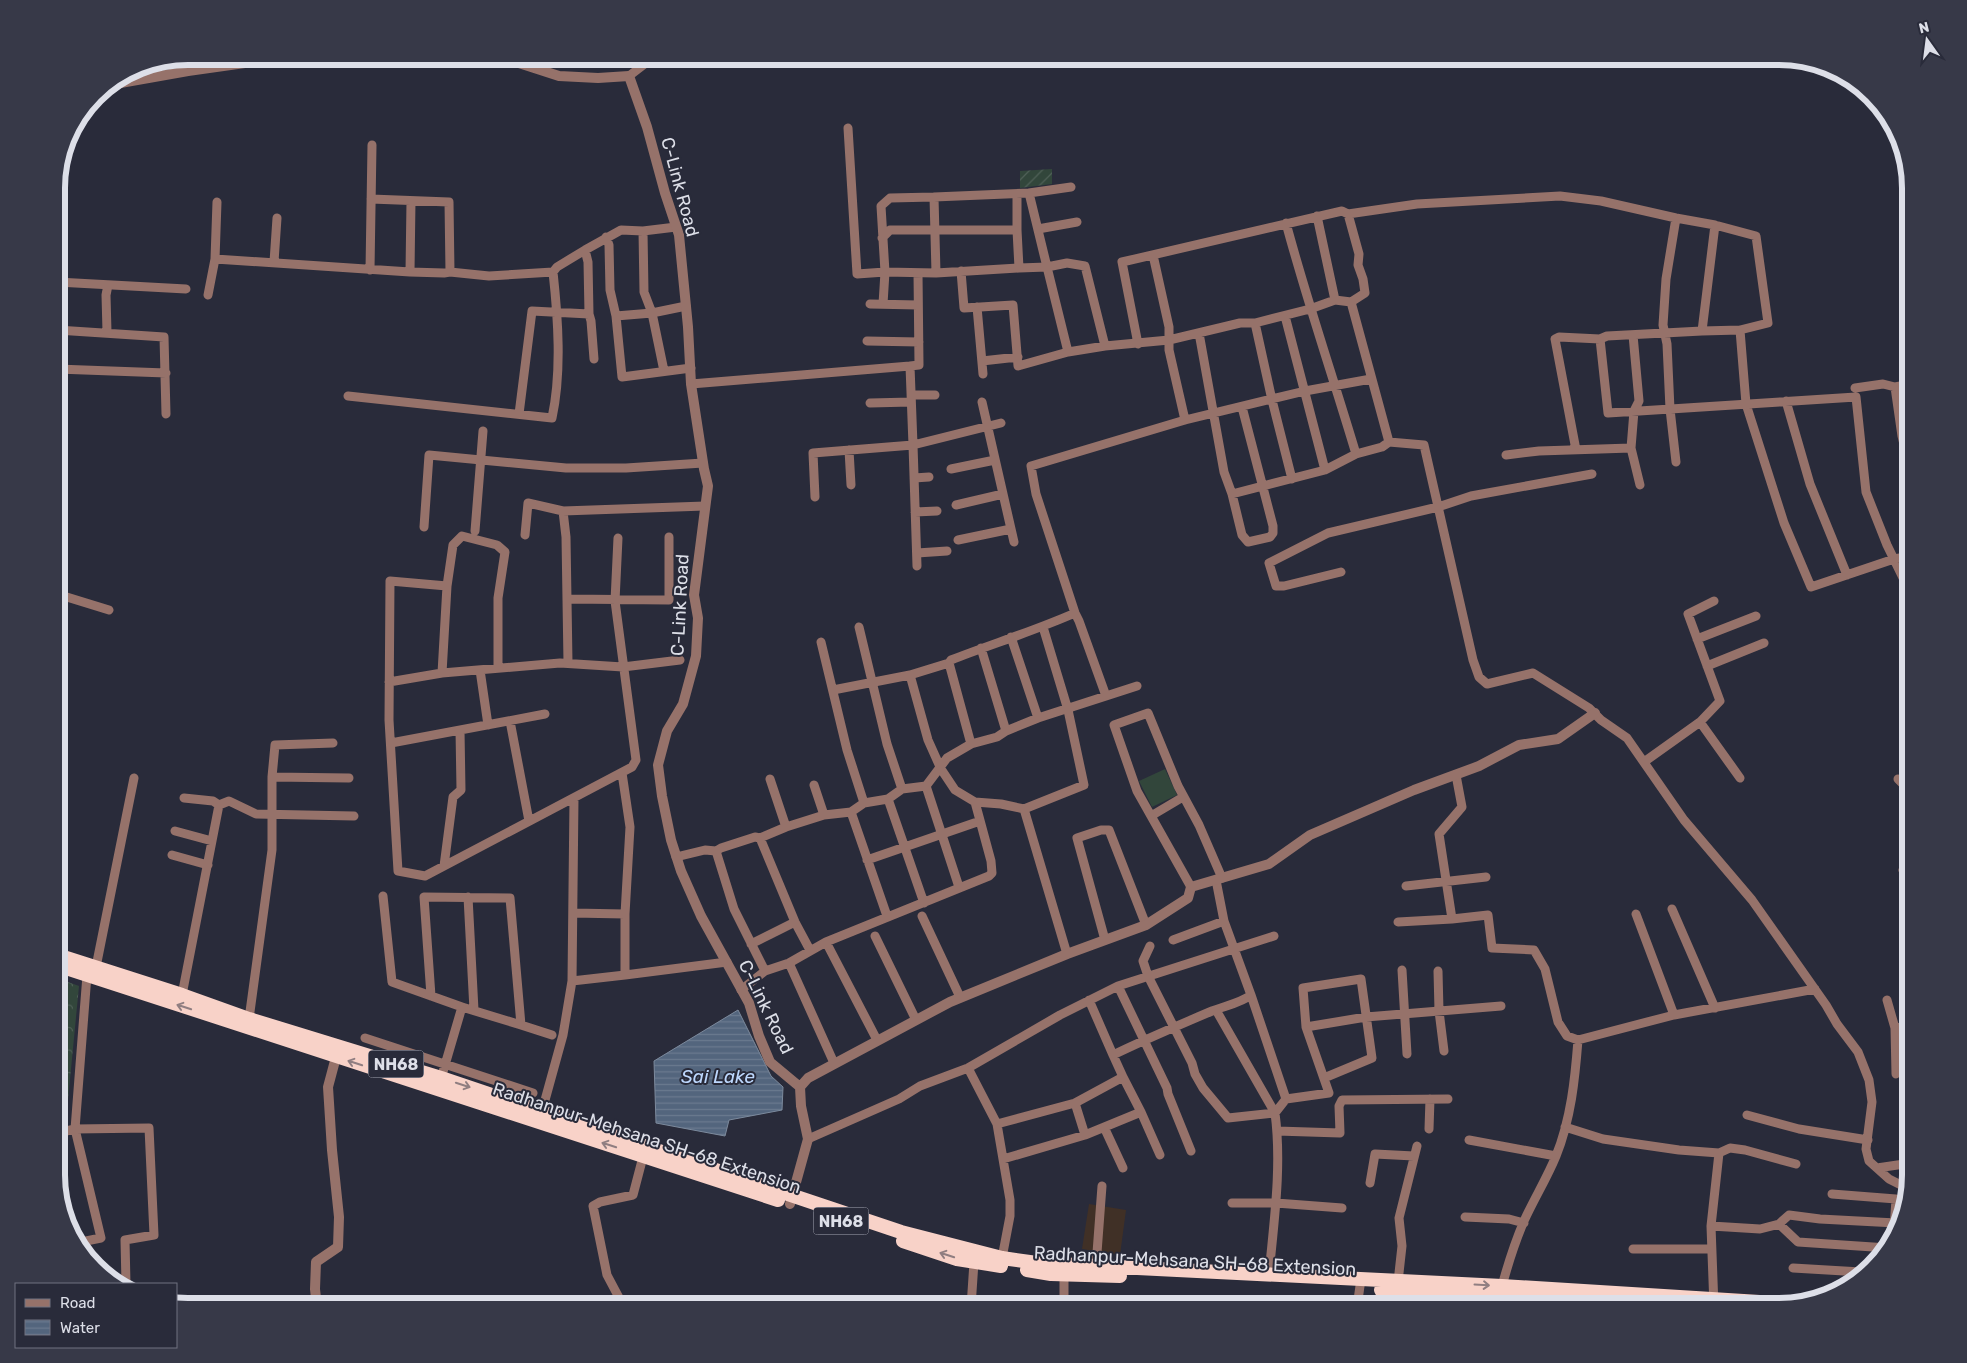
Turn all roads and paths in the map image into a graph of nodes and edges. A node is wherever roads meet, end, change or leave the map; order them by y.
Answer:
1 (189, 65) edge
2 (230, 65) edge
3 (525, 65) edge
4 (643, 65) edge
5 (188, 71) junction
6 (629, 76) junction
7 (127, 82) edge
8 (848, 128) dead end
9 (372, 145) dead end
10 (1071, 186) dead end
11 (1029, 193) junction
12 (1017, 194) junction
13 (934, 197) junction
14 (371, 199) junction
15 (412, 201) junction
16 (217, 202) dead end
17 (1348, 214) junction
18 (1317, 216) junction
19 (277, 218) dead end
20 (1676, 218) junction
21 (1077, 222) dead end
22 (1286, 223) junction
23 (1715, 224) junction
24 (676, 227) junction
25 (1038, 229) junction
26 (1016, 230) junction
27 (643, 231) junction
28 (935, 231) junction
29 (606, 237) junction
30 (882, 238) junction
31 (585, 250) junction
32 (1153, 255) junction
33 (215, 259) junction
34 (274, 262) junction
35 (1047, 267) junction
36 (1019, 268) junction
37 (370, 270) junction
38 (961, 271) junction
39 (410, 272) junction
40 (450, 272) junction
41 (553, 272) junction
42 (885, 272) junction
43 (918, 273) junction
44 (936, 273) junction
45 (65, 283) edge
46 (108, 285) junction
47 (186, 289) dead end
48 (208, 295) dead end
49 (1334, 300) junction
50 (1351, 302) junction
51 (870, 304) dead end
52 (883, 304) junction
53 (918, 304) junction
54 (686, 306) junction
55 (977, 307) junction
56 (1310, 309) junction
57 (557, 313) junction
58 (652, 313) junction
59 (589, 314) junction
60 (616, 316) junction
61 (1285, 316) junction
62 (1255, 323) junction
63 (65, 330) edge
64 (1740, 330) junction
65 (1702, 331) junction
66 (107, 332) junction
67 (1199, 333) junction
68 (1664, 334) junction
69 (1633, 335) junction
70 (1600, 339) junction
71 (1169, 340) junction
72 (867, 341) dead end
73 (918, 342) junction
74 (1138, 344) junction
75 (1105, 346) junction
76 (1068, 352) junction
77 (1018, 358) junction
78 (594, 360) dead end
79 (982, 361) junction
80 (910, 366) junction
81 (690, 368) junction
82 (65, 369) edge
83 (664, 371) junction
84 (166, 373) junction
85 (983, 374) dead end
86 (1371, 379) junction
87 (691, 384) junction
88 (1902, 385) edge
89 (1336, 386) junction
90 (1895, 386) junction
91 (1855, 388) dead end
92 (1304, 391) junction
93 (935, 395) dead end
94 (348, 396) dead end
95 (911, 398) junction
96 (1272, 400) junction
97 (1786, 401) junction
98 (982, 402) dead end
99 (870, 403) dead end
100 (1746, 404) junction
101 (1242, 407) junction
102 (1670, 409) junction
103 (1634, 411) junction
104 (166, 414) dead end
105 (519, 414) junction
106 (1214, 414) junction
107 (1185, 420) junction
108 (1001, 423) dead end
109 (987, 426) junction
110 (482, 431) dead end
111 (1902, 436) edge
112 (1389, 442) junction
113 (913, 445) junction
114 (1632, 448) junction
115 (849, 450) junction
116 (1576, 450) junction
117 (1356, 454) junction
118 (1506, 455) dead end
119 (480, 460) junction
120 (995, 460) junction
121 (1676, 462) dead end
122 (703, 463) junction
123 (951, 469) dead end
124 (1325, 470) junction
125 (1592, 474) dead end
126 (929, 477) dead end
127 (914, 478) junction
128 (1292, 479) junction
129 (851, 485) dead end
130 (1640, 485) dead end
131 (1263, 487) junction
132 (1003, 494) junction
133 (1232, 494) junction
134 (815, 497) dead end
135 (956, 505) dead end
136 (705, 506) junction
137 (1438, 507) junction
138 (563, 511) junction
139 (915, 512) junction
140 (937, 512) dead end
141 (424, 526) dead end
142 (1011, 529) junction
143 (476, 531) dead end
144 (526, 535) dead end
145 (669, 537) dead end
146 (618, 538) dead end
147 (958, 540) dead end
148 (1014, 542) dead end
149 (948, 551) dead end
150 (917, 553) junction
151 (1902, 558) edge
152 (1894, 559) junction
153 (917, 566) dead end
154 (1341, 572) dead end
155 (1847, 574) junction
156 (1902, 576) edge
157 (447, 586) junction
158 (65, 597) edge
159 (567, 599) junction
160 (615, 600) junction
161 (1714, 601) dead end
162 (109, 610) dead end
163 (1075, 613) junction
164 (1756, 616) dead end
165 (859, 627) dead end
166 (1043, 627) junction
167 (1011, 637) junction
168 (1697, 639) junction
169 (821, 642) dead end
170 (1764, 643) dead end
171 (981, 648) junction
172 (680, 660) dead end
173 (568, 663) junction
174 (949, 663) junction
175 (1707, 666) junction
176 (623, 667) junction
177 (498, 668) junction
178 (480, 670) junction
179 (442, 673) junction
180 (910, 674) junction
181 (872, 681) junction
182 (390, 682) junction
183 (1137, 686) dead end
184 (833, 690) junction
185 (1106, 696) junction
186 (1068, 710) junction
187 (544, 714) dead end
188 (1595, 714) junction
189 (1038, 718) junction
190 (510, 721) junction
191 (1700, 722) junction
192 (488, 725) junction
193 (460, 730) junction
194 (1006, 731) junction
195 (333, 743) dead end
196 (391, 743) junction
197 (972, 744) junction
198 (1644, 762) junction
199 (941, 769) junction
200 (622, 773) junction
201 (1456, 775) junction
202 (134, 778) dead end
203 (272, 778) junction
204 (349, 778) dead end
205 (1740, 778) dead end
206 (770, 779) dead end
207 (1898, 779) dead end
208 (1902, 783) edge
209 (814, 785) dead end
210 (926, 786) junction
211 (902, 790) junction
212 (1183, 797) junction
213 (184, 798) dead end
214 (574, 798) junction
215 (888, 799) junction
216 (975, 802) junction
217 (864, 803) junction
218 (220, 805) junction
219 (1024, 809) junction
220 (851, 812) junction
221 (273, 814) junction
222 (824, 815) junction
223 (354, 816) dead end
224 (1151, 816) junction
225 (529, 821) junction
226 (980, 821) junction
227 (786, 827) junction
228 (175, 831) dead end
229 (942, 835) junction
230 (760, 838) junction
231 (212, 841) junction
232 (905, 848) junction
233 (716, 851) junction
234 (172, 855) dead end
235 (676, 857) junction
236 (868, 860) junction
237 (208, 865) junction
238 (444, 866) junction
239 (1486, 876) dead end
240 (1219, 879) junction
241 (1446, 881) junction
242 (1406, 886) dead end
243 (959, 887) junction
244 (1191, 888) junction
245 (383, 896) dead end
246 (468, 897) junction
247 (924, 903) junction
248 (1672, 909) dead end
249 (573, 913) junction
250 (625, 914) junction
251 (1636, 914) dead end
252 (887, 916) junction
253 (922, 916) dead end
254 (1452, 919) junction
255 (1224, 921) junction
256 (795, 922) junction
257 (1398, 922) dead end
258 (1146, 925) junction
259 (875, 936) dead end
260 (1274, 936) dead end
261 (1106, 940) junction
262 (1172, 940) dead end
263 (826, 942) junction
264 (751, 944) junction
265 (1150, 946) dead end
266 (1235, 949) junction
267 (810, 950) junction
268 (1067, 954) junction
269 (65, 959) edge
270 (727, 962) junction
271 (789, 963) junction
272 (65, 966) edge
273 (1402, 970) dead end
274 (92, 971) junction
275 (765, 971) junction
276 (1438, 971) dead end
277 (625, 975) junction
278 (1148, 976) junction
279 (572, 981) junction
280 (1118, 986) junction
281 (742, 990) junction
282 (1815, 990) junction
283 (182, 995) junction
284 (431, 996) junction
285 (1251, 996) junction
286 (960, 997) junction
287 (1089, 1000) junction
288 (1887, 1000) dead end
289 (1501, 1006) dead end
290 (462, 1007) junction
291 (1715, 1008) junction
292 (474, 1010) junction
293 (1216, 1010) junction
294 (1439, 1011) junction
295 (1405, 1014) junction
296 (1674, 1015) junction
297 (1366, 1018) junction
298 (249, 1019) junction
299 (916, 1020) junction
300 (521, 1025) junction
301 (1175, 1026) junction
302 (1306, 1027) junction
303 (1902, 1027) edge
304 (1895, 1028) junction
305 (552, 1035) dead end
306 (365, 1038) dead end
307 (877, 1040) junction
308 (1144, 1040) junction
309 (1578, 1040) junction
310 (1444, 1051) dead end
311 (1406, 1054) dead end
312 (1113, 1055) junction
313 (336, 1057) junction
314 (834, 1064) junction
315 (968, 1068) junction
316 (1896, 1074) dead end
317 (1123, 1077) junction
318 (441, 1078) junction
319 (1324, 1078) junction
320 (800, 1087) junction
321 (533, 1093) dead end
322 (1430, 1099) junction
323 (1448, 1099) dead end
324 (1286, 1100) junction
325 (1075, 1103) junction
326 (542, 1111) junction
327 (1141, 1112) junction
328 (1274, 1113) junction
329 (1747, 1115) dead end
330 (997, 1124) junction
331 (1104, 1127) junction
332 (1564, 1127) junction
333 (75, 1129) junction
334 (1429, 1129) dead end
335 (65, 1131) edge
336 (1277, 1132) junction
337 (1085, 1135) junction
338 (808, 1139) junction
339 (1469, 1140) dead end
340 (1868, 1140) junction
341 (1417, 1146) dead end
342 (644, 1151) junction
343 (1191, 1151) dead end
344 (1719, 1153) junction
345 (1160, 1155) dead end
346 (1414, 1156) junction
347 (1556, 1156) junction
348 (1003, 1158) junction
349 (1796, 1164) dead end
350 (1902, 1164) edge
351 (1123, 1168) dead end
352 (1877, 1168) junction
353 (1370, 1183) dead end
354 (1901, 1185) edge
355 (1102, 1186) dead end
356 (1832, 1194) dead end
357 (792, 1200) junction
358 (1232, 1203) dead end
359 (1276, 1203) junction
360 (1342, 1208) dead end
361 (1895, 1213) edge
362 (1465, 1217) dead end
363 (1524, 1223) junction
364 (1779, 1224) junction
365 (1891, 1225) edge
366 (1711, 1226) junction
367 (85, 1241) edge
368 (1878, 1247) edge
369 (1633, 1249) dead end
370 (1711, 1250) junction
371 (1002, 1258) junction
372 (974, 1262) junction
373 (1096, 1266) junction
374 (1793, 1268) dead end
375 (1854, 1272) edge
376 (1064, 1274) junction
377 (1269, 1274) junction
378 (126, 1280) edge
379 (1398, 1282) junction
380 (1360, 1284) junction
381 (1502, 1286) junction
382 (316, 1298) edge
383 (619, 1298) edge
384 (972, 1298) edge
385 (1064, 1298) edge
386 (1358, 1298) edge
387 (1541, 1298) edge
388 (1652, 1298) edge
389 (1714, 1298) edge

1 - 5 street
2 - 5 street
3 - 6 street
4 - 6 street
5 - 7 street
6 - 24 street, C-Link Road
8 - 42 street
9 - 14 street
10 - 11 street
11 - 12 street
11 - 25 street
12 - 13 street
12 - 26 street
13 - 28 street
13 - 30 street
14 - 15 street
14 - 37 street
15 - 39 street
15 - 40 street
16 - 33 street
17 - 18 street
17 - 20 street
17 - 50 street
18 - 22 street
18 - 49 street
19 - 34 street
20 - 23 street
20 - 68 street
21 - 25 street
22 - 32 street
22 - 56 street
23 - 64 street
23 - 65 street
24 - 27 street
24 - 54 street, C-Link Road
25 - 35 street
26 - 28 street
26 - 36 street
27 - 29 street
27 - 58 street
28 - 30 street
28 - 44 street
29 - 31 street
29 - 60 street
30 - 42 street
31 - 41 street
31 - 59 street
32 - 71 street
32 - 74 street
33 - 34 street
33 - 48 street
34 - 37 street
35 - 36 street
35 - 75 street
35 - 76 street
36 - 38 street
37 - 39 street
38 - 44 street
38 - 55 street
39 - 40 street
40 - 41 street
41 - 57 street
42 - 43 street
42 - 52 street
43 - 44 street
43 - 53 street
45 - 46 street
46 - 47 street
46 - 66 street
49 - 50 street
49 - 56 street
50 - 86 street
51 - 52 street
52 - 53 street
53 - 73 street
54 - 58 street
54 - 81 street, C-Link Road
55 - 77 street
55 - 79 street
56 - 61 street
56 - 89 street
57 - 59 street
57 - 105 street
57 - 105 street
58 - 60 street
58 - 83 street
59 - 78 street
60 - 83 street
61 - 62 street
61 - 92 street
62 - 67 street
62 - 96 street
63 - 66 street
64 - 65 street
64 - 100 street
65 - 68 street
66 - 84 street
67 - 71 street
67 - 106 street
68 - 69 street
68 - 102 street
69 - 70 street
69 - 103 street
70 - 103 street
70 - 116 street
71 - 74 street
71 - 107 street
72 - 73 street
73 - 80 street
74 - 75 street
75 - 76 street
76 - 77 street
77 - 79 street
79 - 85 street
80 - 87 street
80 - 95 street
81 - 83 street
81 - 87 street, C-Link Road
82 - 84 street
84 - 104 street
86 - 89 street
86 - 112 street
87 - 122 street, C-Link Road
88 - 90 street
89 - 92 street
89 - 117 street
90 - 91 street
90 - 111 street
92 - 96 street
92 - 124 street
93 - 95 street
94 - 105 street
95 - 99 street
95 - 113 street
96 - 101 street
96 - 128 street
97 - 100 street
97 - 152 street
97 - 155 street
98 - 109 street
100 - 102 street
100 - 155 street
101 - 106 street
101 - 131 street
102 - 103 street
102 - 121 street
103 - 114 street
106 - 107 street
106 - 133 street
107 - 163 street
108 - 109 street
109 - 113 street
109 - 120 street
110 - 119 street
112 - 117 street
112 - 137 street
113 - 115 street
113 - 127 street
114 - 116 street
114 - 130 street
115 - 129 street
115 - 134 street
116 - 118 street
117 - 124 street
119 - 122 street
119 - 141 street
119 - 143 street
120 - 123 street
120 - 132 street
122 - 136 street, C-Link Road
124 - 128 street
125 - 137 street
126 - 127 street
127 - 139 street
128 - 131 street
131 - 133 street
131 - 133 street
132 - 135 street
132 - 142 street
136 - 138 street
136 - 235 street, C-Link Road
137 - 154 street
137 - 188 street
138 - 144 street
138 - 159 street
139 - 140 street
139 - 150 street
142 - 147 street
142 - 148 street
145 - 160 street
146 - 160 street
149 - 150 street
150 - 153 street
151 - 152 street
152 - 155 street
152 - 156 street
157 - 177 street
157 - 179 street
157 - 182 street
158 - 162 street
159 - 160 street
159 - 173 street
160 - 176 street
161 - 168 street
163 - 166 street
163 - 185 street
164 - 168 street
165 - 181 street
166 - 167 street
166 - 186 street
167 - 171 street
167 - 189 street
168 - 175 street
169 - 184 street
170 - 175 street
171 - 174 street
171 - 194 street
172 - 176 street
173 - 176 street
173 - 177 street
174 - 180 street
174 - 197 street
175 - 191 street
176 - 200 street
177 - 178 street
178 - 179 street
178 - 192 street
179 - 182 street
180 - 181 street
180 - 199 street
181 - 184 street
181 - 211 street
182 - 196 street
183 - 185 street
184 - 217 street
185 - 186 street
186 - 189 street
186 - 219 street
187 - 190 street
188 - 198 street
188 - 201 street
189 - 194 street
190 - 192 street
190 - 225 street
191 - 198 street
191 - 205 street
192 - 193 street
193 - 196 street
193 - 238 street
194 - 197 street
195 - 203 street
196 - 238 street
197 - 199 street
198 - 282 street
199 - 210 street
199 - 216 street
200 - 214 street
200 - 250 street
201 - 240 street
201 - 241 street
202 - 274 street
203 - 204 street
203 - 221 street
206 - 227 street
207 - 208 street
209 - 222 street
210 - 211 street
210 - 229 street
211 - 215 street
212 - 224 street
212 - 224 street
212 - 240 street
213 - 218 street
214 - 225 street
214 - 249 street
215 - 217 street
215 - 232 street
216 - 219 street
216 - 226 street
217 - 220 street
218 - 221 street
218 - 231 street
219 - 268 street
220 - 222 street
220 - 236 street
221 - 223 street
221 - 298 street
222 - 227 street
224 - 244 street
225 - 238 street
226 - 229 street
226 - 243 street
227 - 230 street
228 - 231 street
229 - 232 street
229 - 243 street
230 - 233 street
230 - 256 street
231 - 237 street
232 - 236 street
232 - 247 street
233 - 235 street
233 - 264 street
234 - 237 street
235 - 270 street, C-Link Road
236 - 252 street
237 - 283 street
239 - 241 street
240 - 244 street
240 - 255 street
241 - 242 street
241 - 254 street
243 - 247 street
244 - 258 street
245 - 284 street
246 - 284 street
246 - 292 street
246 - 300 street
247 - 252 street
248 - 291 street
249 - 250 street
249 - 279 street
250 - 277 street
251 - 296 street
252 - 263 street
253 - 286 street
254 - 257 street
254 - 309 street
255 - 262 street
255 - 266 street
256 - 264 street
256 - 267 street
258 - 261 street
258 - 261 street
259 - 299 street
260 - 266 street
261 - 268 street
263 - 267 street
263 - 307 street
264 - 275 street
265 - 278 street
266 - 278 street
266 - 285 street
267 - 271 street
268 - 286 street
269 - 274 highway, NH68
270 - 277 street
270 - 281 street, C-Link Road
271 - 275 street
271 - 314 street
272 - 274 highway, Radhanpur-Mehsana SH-68 Extension / NH68
273 - 295 street
274 - 283 highway, NH68
313 -> 274 highway, Radhanpur-Mehsana SH-68 Extension / NH68
274 - 333 street
275 - 281 street
276 - 294 street
277 - 279 street
278 - 280 street
278 - 301 street
279 - 326 street
280 - 287 street
280 - 308 street
281 - 320 street, C-Link Road
282 - 291 street
282 - 340 street
283 - 298 highway, NH68
284 - 290 street
285 - 293 street
285 - 324 street
286 - 299 street
287 - 312 street
287 - 315 street
288 - 304 street
289 - 294 street
290 - 292 street
290 - 318 street
291 - 296 street
292 - 300 street
293 - 301 street
293 - 328 street
294 - 295 street
294 - 310 street
295 - 297 street
295 - 311 street
296 - 309 street
297 - 302 street
297 - 302 street
297 - 319 street
298 - 318 highway, NH68
299 - 307 street
300 - 305 street
301 - 308 street
301 - 328 street
302 - 319 street
303 - 304 street
304 - 316 street
306 - 318 street
307 - 314 street
308 - 312 street
308 - 343 street
309 - 332 street
312 - 317 street
318 -> 313 highway, Radhanpur-Mehsana SH-68 Extension / NH68
313 - 382 street
314 - 320 street
315 - 330 street
315 - 338 street
317 - 325 street
317 - 327 street
318 - 321 street
318 -> 326 highway, NH68
342 -> 318 highway, Radhanpur-Mehsana SH-68 Extension / NH68
319 - 324 street
320 - 338 street
322 - 323 street
322 - 334 street
322 - 336 street
324 - 328 street
325 - 330 street
325 - 337 street
326 - 342 highway, NH68
327 - 331 street
327 - 345 street
328 - 336 street
329 - 340 street
330 - 348 street
331 - 337 street
331 - 351 street
332 - 344 street
332 - 347 street
333 - 335 street
333 - 367 street
333 - 378 street
336 - 359 street
337 - 348 street
338 - 357 street
339 - 347 street
340 - 352 street
341 - 346 street
342 - 357 highway, Radhanpur-Mehsana SH-68 Extension / NH68
342 - 383 street
344 - 349 street
344 - 366 street
346 - 353 street
346 - 379 street
347 - 363 street
348 - 371 street
350 - 352 street
352 - 354 street
355 - 373 street
356 - 361 street
357 - 371 highway, NH68
372 -> 357 highway, Radhanpur-Mehsana SH-68 Extension / NH68
358 - 359 street
359 - 360 street
359 - 377 street
362 - 363 street
363 - 381 street
364 - 365 street
364 - 366 street
364 - 368 street
366 - 370 street
369 - 370 street
370 - 389 street
371 - 373 highway, NH68
372 - 376 highway, Radhanpur-Mehsana SH-68 Extension / NH68
372 - 384 street
373 - 377 highway, NH68
374 - 375 street
376 - 380 highway, Radhanpur-Mehsana SH-68 Extension / NH68
376 - 385 street
377 - 380 highway, NH68
379 - 380 highway, NH68
379 -> 381 highway, NH68
380 - 386 street
380 - 387 highway, Radhanpur-Mehsana SH-68 Extension / NH68
381 - 388 highway, NH68

